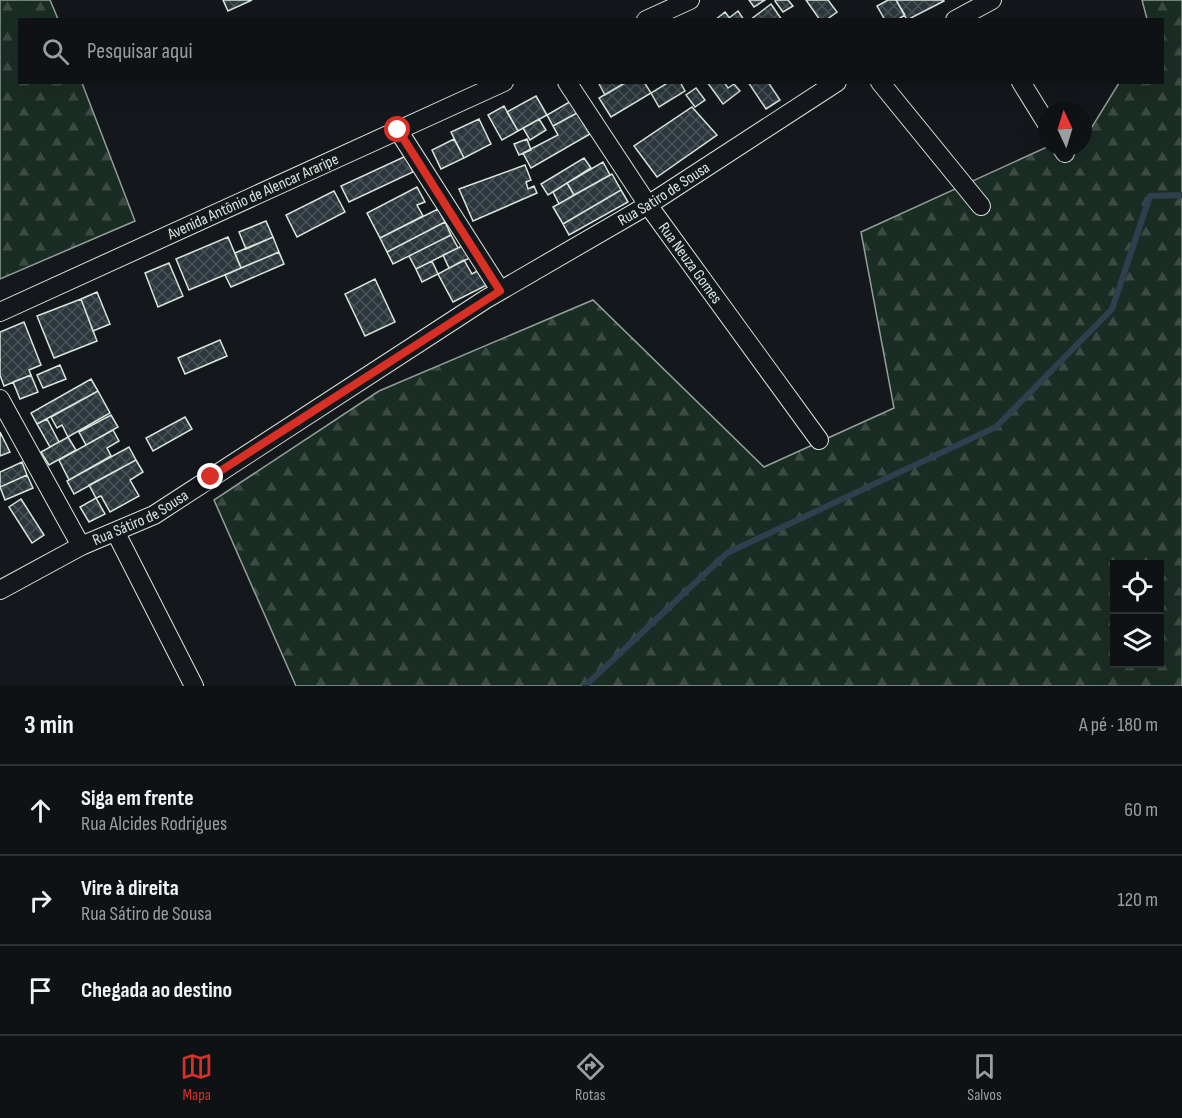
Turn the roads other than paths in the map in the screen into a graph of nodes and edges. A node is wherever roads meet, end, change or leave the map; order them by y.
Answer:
1 (690, 0) edge
2 (980, 7) edge
3 (650, 18) edge
4 (959, 18) edge
5 (500, 84) edge
6 (568, 84) edge
7 (834, 84) edge
8 (882, 84) edge
9 (1023, 84) edge
10 (1038, 109) edge
11 (398, 130) junction
12 (648, 205) junction
13 (981, 206) dead end
14 (493, 295) junction
15 (0, 312) edge
16 (0, 399) edge
17 (819, 440) dead end
18 (116, 533) junction
19 (81, 546) junction
20 (0, 590) edge
21 (194, 686) edge

1 - 3 street
2 - 4 street
5 - 11 street, Avenida Antônio de Alencar Araripe
6 - 12 street, Rua Neuza Gomes
7 - 12 street, Rua Satiro de Sousa
8 - 13 street
9 - 10 street
11 - 14 street
11 - 15 street, Avenida Antônio de Alencar Araripe
12 - 14 street, Rua Satiro de Sousa
12 - 17 street, Rua Neuza Gomes
14 - 18 street, Rua Sátiro de Sousa
16 - 19 street
18 - 19 street, Rua Sátiro de Sousa
18 - 21 street
19 - 20 street, Rua Sátiro de Sousa

